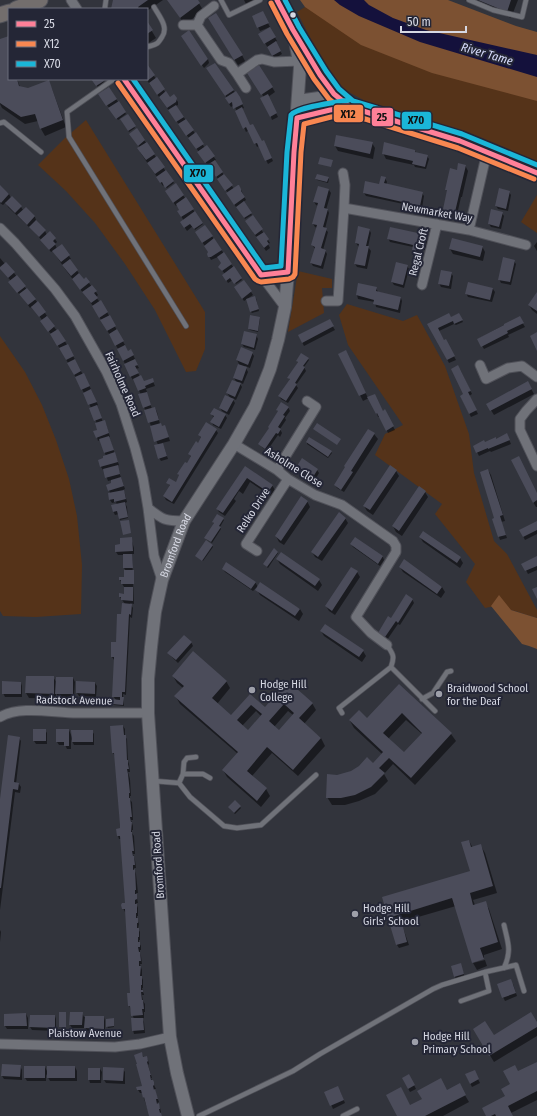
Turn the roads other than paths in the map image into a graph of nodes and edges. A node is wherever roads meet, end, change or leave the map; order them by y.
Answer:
1 (40, 0) edge
2 (260, 0) edge
3 (277, 0) edge
4 (469, 0) edge
5 (526, 0) edge
6 (217, 3) edge
7 (154, 7) dead end
8 (19, 8) edge
9 (184, 25) dead end
10 (197, 25) junction
11 (293, 30) junction
12 (148, 47) edge
13 (299, 61) junction
14 (237, 74) junction
15 (113, 80) edge
16 (125, 80) edge
17 (246, 88) dead end
18 (298, 101) junction
19 (350, 107) junction
20 (297, 118) junction
21 (0, 123) edge
22 (41, 152) dead end
23 (487, 152) junction
24 (343, 173) dead end
25 (537, 173) edge
26 (344, 208) junction
27 (437, 224) junction
28 (0, 228) edge
29 (469, 230) junction
30 (526, 245) dead end
31 (288, 272) junction
32 (261, 276) junction
33 (422, 286) dead end
34 (326, 301) dead end
35 (285, 307) junction
36 (186, 326) dead end
37 (480, 365) dead end
38 (537, 377) edge
39 (537, 399) edge
40 (307, 401) dead end
41 (234, 444) junction
42 (537, 466) edge
43 (277, 470) junction
44 (288, 479) junction
45 (148, 508) junction
46 (184, 521) junction
47 (257, 551) dead end
48 (162, 580) junction
49 (387, 645) joint
50 (390, 667) junction
51 (451, 671) dead end
52 (422, 698) junction
53 (435, 711) dead end
54 (148, 713) junction
55 (342, 713) dead end
56 (0, 717) edge
57 (196, 757) dead end
58 (183, 774) junction
59 (316, 775) dead end
60 (210, 778) dead end
61 (152, 780) junction
62 (180, 783) junction
63 (504, 924) dead end
64 (504, 968) junction
65 (485, 972) junction
66 (524, 992) dead end
67 (461, 1000) dead end
68 (170, 1037) junction
69 (0, 1044) edge
70 (357, 1109) dead end
71 (188, 1116) edge
72 (199, 1116) edge
73 (343, 1116) edge

1 - 8 main road
2 - 6 lane
3 - 11 street, Bromford Road
4 - 5 lane
6 - 10 street
7 - 12 lane
9 - 10 street
10 - 14 street
11 - 13 street, Bromford Road
11 - 19 street
13 - 14 street
13 - 18 street, Bromford Road
14 - 17 street
15 - 36 lane
16 - 32 street
18 - 19 street
18 - 20 street, Bromford Road
19 - 20 street
19 - 23 street
20 - 31 street, Bromford Road
21 - 22 lane
23 - 25 street
23 - 29 street
24 - 26 street
26 - 27 street, Newmarket Way
26 - 34 street
27 - 29 street, Newmarket Way
27 - 33 street, Regal Croft
28 - 45 street, Fairholme Road
29 - 30 street, Newmarket Way
31 - 32 street
31 - 35 street, Bromford Road
32 - 35 street
35 - 41 street, Bromford Road
37 - 38 street
39 - 42 street
40 - 43 street
41 - 43 street, Asholme Close
41 - 46 street, Bromford Road
43 - 44 street, Asholme Close
44 - 47 street, Relko Drive
44 - 49 street, Asholme Close
45 - 46 street
45 - 48 street, Fairholme Road
46 - 48 street, Bromford Road
48 - 54 street, Bromford Road
49 - 50 lane
50 - 52 lane
50 - 55 lane
51 - 52 lane
52 - 53 lane
54 - 56 street, Radstock Avenue
54 - 61 street, Bromford Road
57 - 58 lane
58 - 60 lane
58 - 62 lane
59 - 62 lane
61 - 62 lane
61 - 68 street, Bromford Road
63 - 64 lane
64 - 65 lane
64 - 66 lane
65 - 67 lane
65 - 72 lane
68 - 69 street, Plaistow Avenue
68 - 71 street, Bromford Road
70 - 73 lane

